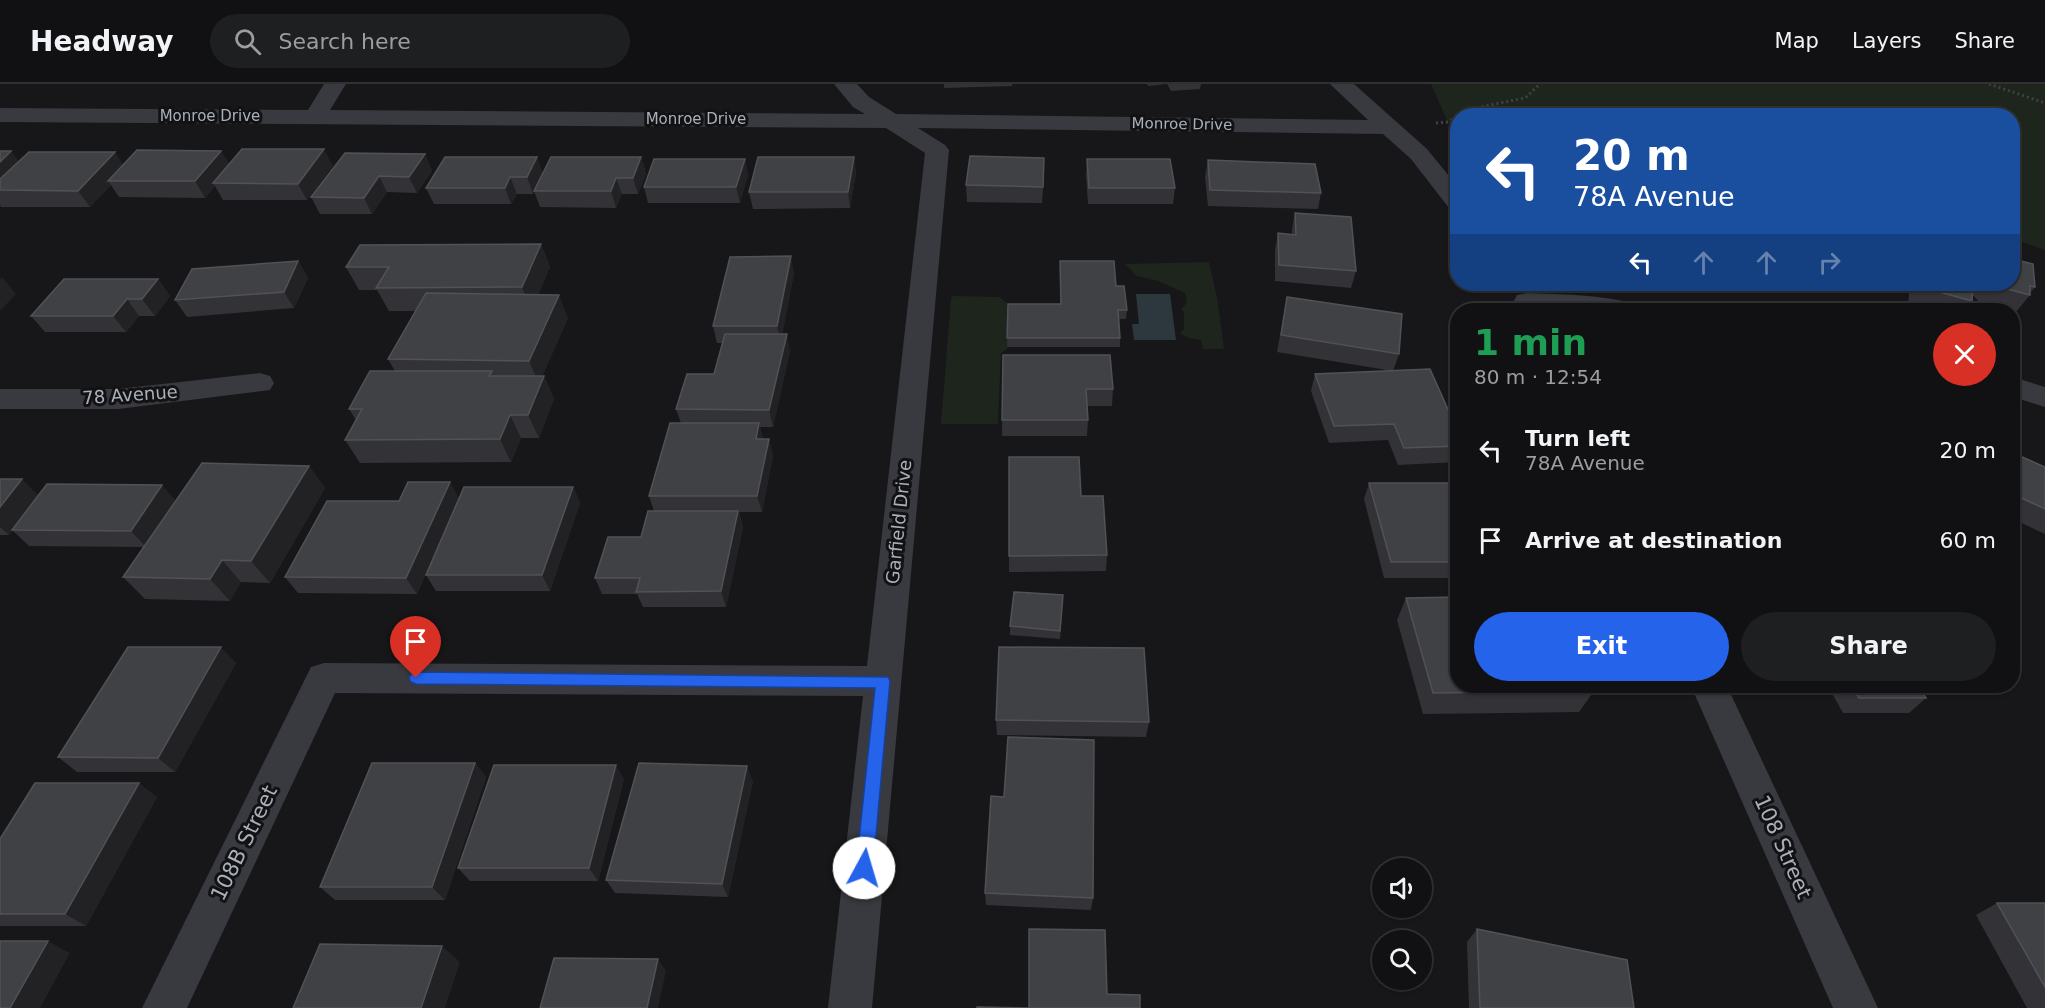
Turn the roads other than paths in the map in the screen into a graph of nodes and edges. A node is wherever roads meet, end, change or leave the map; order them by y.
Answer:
1 (335, 84) edge
2 (845, 84) edge
3 (1341, 84) edge
4 (0, 115) edge
5 (315, 117) junction
6 (890, 121) junction
7 (1391, 127) junction
8 (1450, 192) edge
9 (1525, 298) edge
10 (1575, 303) edge
11 (260, 383) dead end
12 (2020, 389) edge
13 (2045, 397) edge
14 (0, 399) edge
15 (883, 681) junction
16 (1712, 693) edge
17 (164, 1008) edge
18 (850, 1008) edge
19 (1856, 1008) edge

1 - 5 street
2 - 6 street, Garfield Drive
3 - 7 street
4 - 5 street, Monroe Drive
5 - 6 street, Monroe Drive
6 - 7 street, Monroe Drive
6 - 15 street, Garfield Drive
7 - 8 street
9 - 10 street
11 - 14 street, 78 Avenue
12 - 13 street
15 - 17 street, 108B Street
15 - 18 street, Garfield Drive
16 - 19 street, 108 Street

